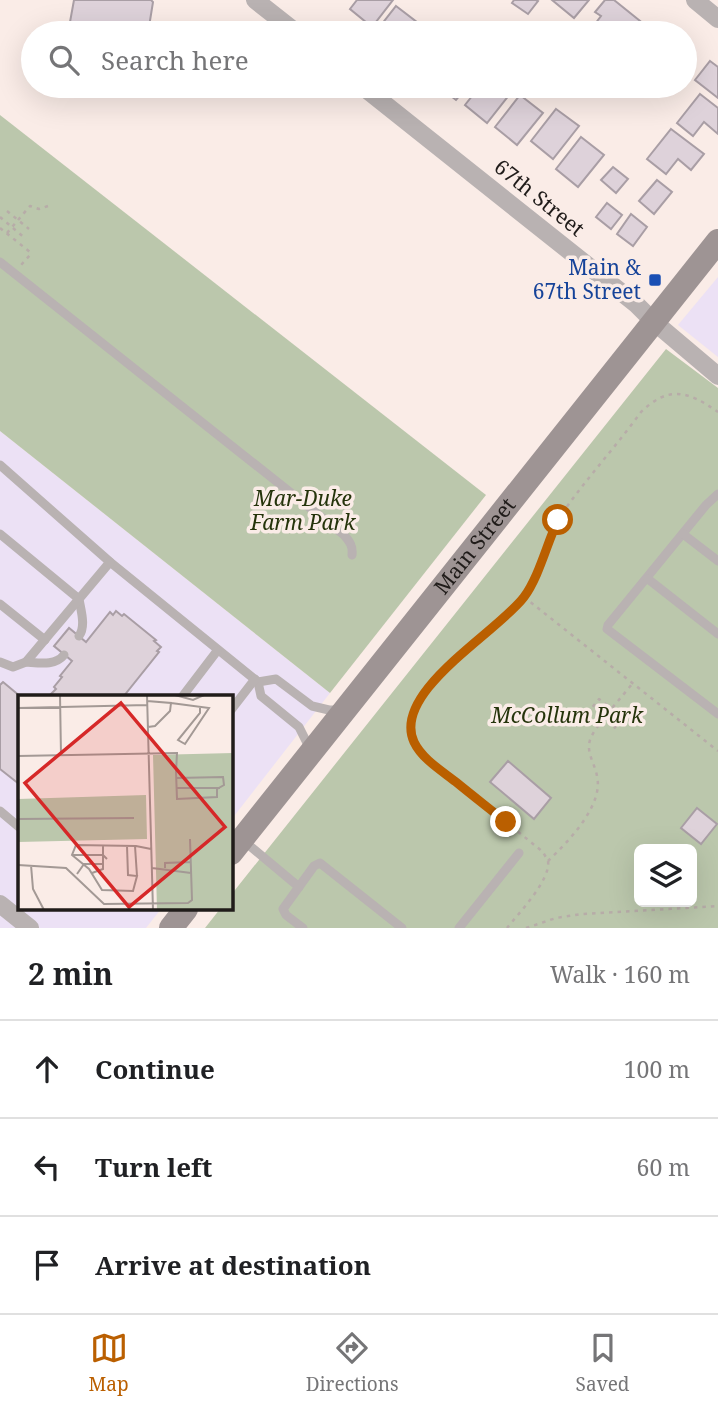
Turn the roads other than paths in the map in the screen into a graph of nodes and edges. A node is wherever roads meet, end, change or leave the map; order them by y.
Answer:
1 (695, 0) edge
2 (264, 3) edge
3 (718, 19) edge
4 (284, 21) edge
5 (377, 98) edge
6 (718, 241) edge
7 (0, 262) edge
8 (653, 321) junction
9 (718, 376) edge
10 (0, 465) edge
11 (718, 494) edge
12 (0, 534) edge
13 (683, 534) junction
14 (352, 555) dead end
15 (718, 561) edge
16 (110, 562) junction
17 (648, 579) junction
18 (79, 599) junction
19 (0, 604) edge
20 (718, 634) edge
21 (79, 636) dead end
22 (45, 640) junction
23 (217, 650) junction
24 (64, 655) dead end
25 (0, 662) edge
26 (26, 662) junction
27 (256, 681) junction
28 (183, 695) edge
29 (233, 708) edge
30 (345, 710) junction
31 (718, 714) edge
32 (311, 753) junction
33 (0, 811) edge
34 (18, 826) edge
35 (236, 846) edge
36 (519, 853) dead end
37 (299, 887) junction
38 (0, 904) edge
39 (184, 911) edge
40 (30, 928) edge
41 (171, 928) edge
42 (303, 928) edge
43 (402, 928) edge
44 (459, 928) edge

1 - 3 street
2 - 4 street
5 - 8 street, 67th Street
6 - 8 main road, Main Street
7 - 14 lane
8 - 9 street, 67th Street
8 - 30 main road, Main Street
10 - 16 lane
11 - 13 lane
12 - 18 lane
13 - 15 lane
13 - 17 lane
16 - 18 lane
16 - 23 lane
17 - 20 lane
17 - 31 lane
18 - 21 lane
18 - 22 lane
19 - 22 lane
22 - 26 lane
23 - 27 lane
23 - 28 lane
24 - 26 lane
25 - 26 lane
27 - 29 lane
27 - 30 lane
27 - 32 lane
30 - 32 main road, Main Street
32 - 35 main road, Main Street
33 - 34 lane
35 - 37 lane
36 - 44 lane
37 - 42 lane
37 - 43 lane
38 - 40 street
39 - 41 main road

